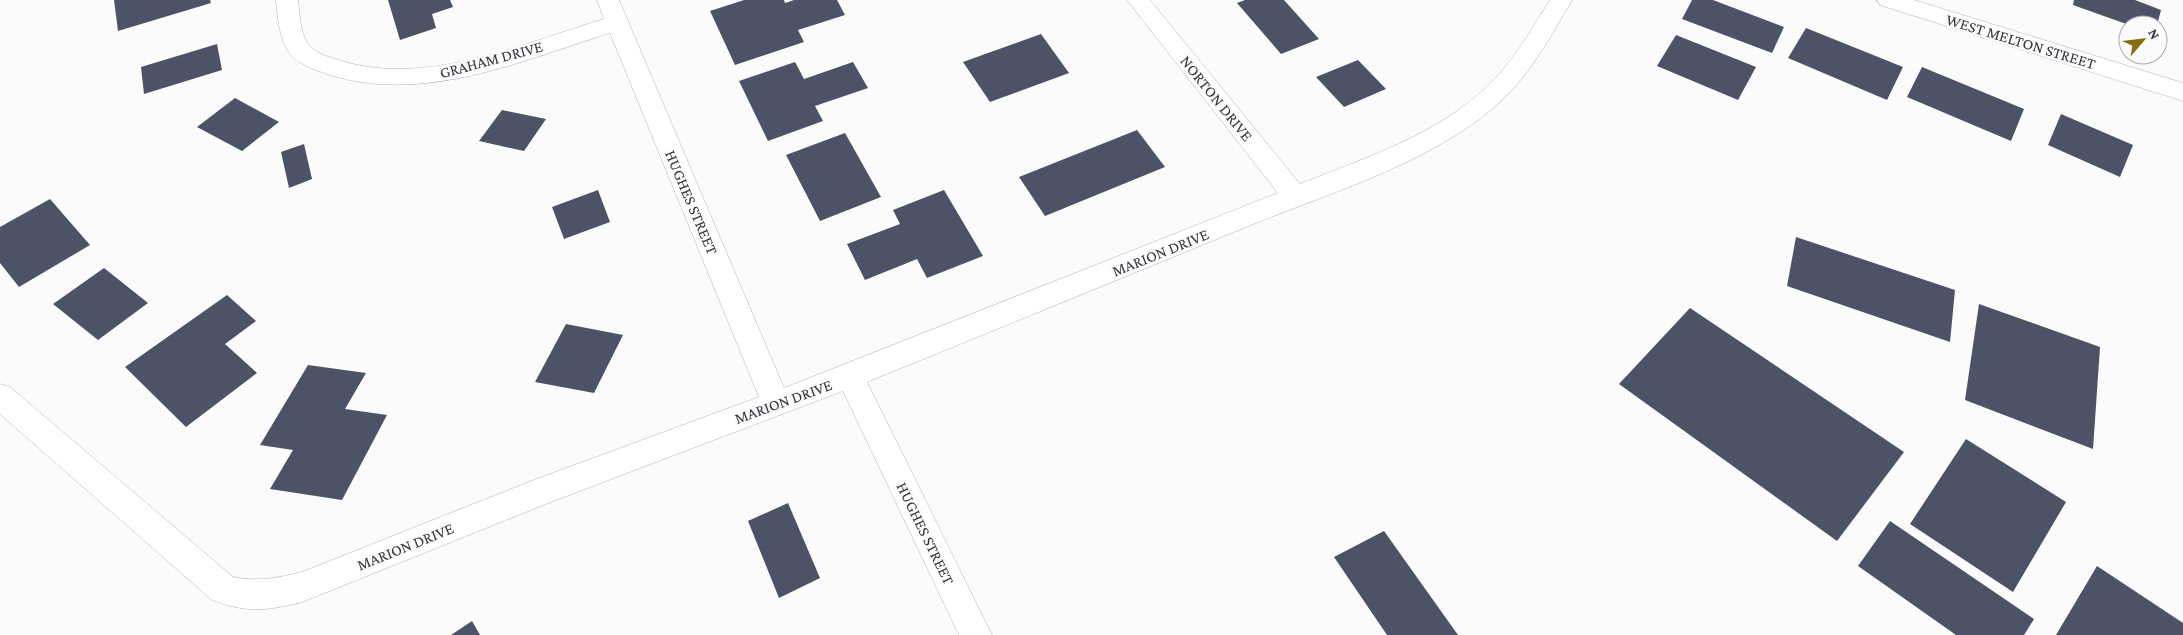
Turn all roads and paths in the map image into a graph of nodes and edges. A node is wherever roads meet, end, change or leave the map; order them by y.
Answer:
1 (287, 0) edge
2 (1138, 0) edge
3 (1561, 0) edge
4 (1888, 0) edge
5 (612, 11) edge
6 (2183, 92) edge
7 (1296, 197) junction
8 (850, 376) junction
9 (776, 403) junction
10 (5, 406) edge
11 (976, 635) edge

1 - 5 street, GRAHAM DRIVE
2 - 7 street, NORTON DRIVE
3 - 7 street, MARION DRIVE
4 - 6 street, WEST MELTON STREET
5 - 9 street, HUGHES STREET
7 - 8 street, MARION DRIVE
8 - 9 street, MARION DRIVE
8 - 11 street, HUGHES STREET
9 - 10 street, MARION DRIVE

